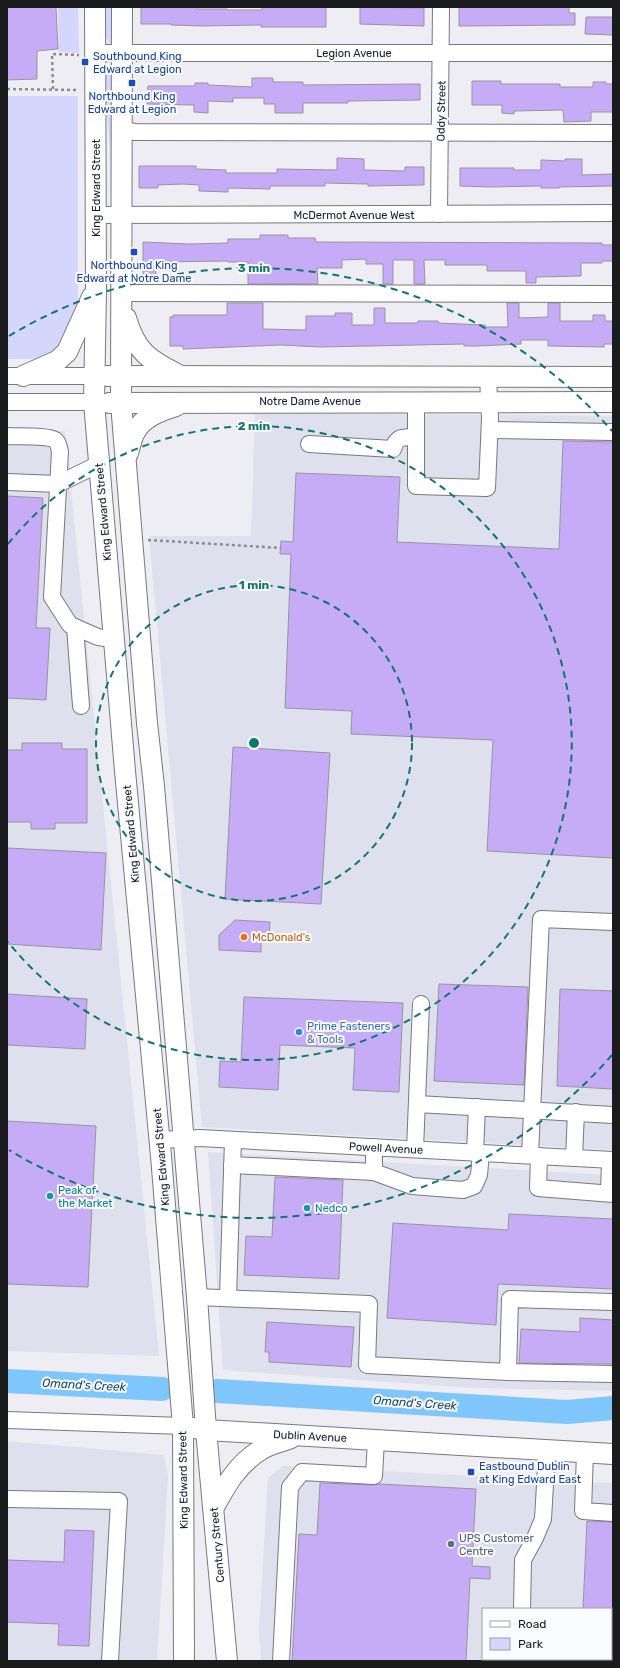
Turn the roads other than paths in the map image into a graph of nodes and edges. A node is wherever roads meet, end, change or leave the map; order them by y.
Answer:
1 (95, 7) edge
2 (122, 7) edge
3 (441, 7) edge
4 (122, 53) junction
5 (442, 53) junction
6 (613, 53) edge
7 (87, 54) junction
8 (122, 130) junction
9 (440, 133) junction
10 (613, 133) edge
11 (613, 213) edge
12 (439, 214) junction
13 (96, 215) junction
14 (122, 215) junction
15 (96, 290) junction
16 (613, 294) edge
17 (122, 297) junction
18 (15, 376) edge
19 (94, 376) junction
20 (121, 377) junction
21 (488, 377) junction
22 (613, 377) edge
23 (185, 378) junction
24 (193, 401) junction
25 (7, 402) edge
26 (94, 402) junction
27 (416, 402) junction
28 (489, 402) junction
29 (613, 402) edge
30 (121, 403) junction
31 (490, 430) junction
32 (613, 432) edge
33 (7, 436) edge
34 (416, 437) junction
35 (310, 444) dead end
36 (126, 457) junction
37 (99, 464) junction
38 (7, 482) edge
39 (58, 484) junction
40 (75, 626) junction
41 (114, 640) junction
42 (81, 706) dead end
43 (613, 922) edge
44 (169, 972) junction
45 (144, 974) junction
46 (421, 1004) dead end
47 (417, 1104) junction
48 (477, 1107) junction
49 (532, 1110) junction
50 (576, 1112) junction
51 (613, 1114) edge
52 (183, 1138) junction
53 (159, 1140) junction
54 (233, 1140) junction
55 (300, 1143) junction
56 (374, 1147) junction
57 (415, 1149) junction
58 (478, 1153) junction
59 (534, 1156) junction
60 (574, 1158) junction
61 (611, 1160) edge
62 (232, 1165) junction
63 (298, 1168) junction
64 (374, 1172) junction
65 (611, 1194) edge
66 (195, 1277) junction
67 (171, 1278) junction
68 (197, 1297) junction
69 (228, 1297) junction
70 (613, 1302) edge
71 (508, 1372) junction
72 (613, 1374) edge
73 (7, 1420) edge
74 (182, 1426) junction
75 (206, 1430) junction
76 (296, 1435) junction
77 (376, 1440) junction
78 (547, 1450) junction
79 (585, 1452) junction
80 (613, 1454) edge
81 (7, 1499) edge
82 (214, 1507) junction
83 (613, 1512) edge
84 (522, 1608) edge
85 (110, 1661) edge
86 (184, 1661) edge
87 (227, 1661) edge
88 (281, 1661) edge

1 - 7 main road, King Edward Street
2 - 4 main road
3 - 5 street, Oddy Street
4 - 5 street, Legion Avenue
4 - 7 street, Legion Avenue
4 - 8 main road
5 - 6 street, Legion Avenue
5 - 9 street, Oddy Street
7 - 13 main road, King Edward Street
8 - 9 street
8 - 14 main road
9 - 10 street
9 - 12 street, Oddy Street
11 - 12 street, McDermot Avenue West
12 - 14 street, McDermot Avenue West
13 - 14 street, McDermot Avenue West
13 - 15 main road, King Edward Street
14 - 17 main road
15 - 18 main road
15 - 19 main road, King Edward Street
16 - 17 street
17 - 20 main road
17 - 23 main road
18 - 19 street
19 - 20 main road
19 - 26 main road, King Edward Street
20 - 23 main road
20 - 30 main road
21 - 22 main road
21 - 23 main road
21 - 28 street
24 - 27 main road, Notre Dame Avenue
24 - 30 main road, Notre Dame Avenue
24 - 36 main road
25 - 26 street, Notre Dame Avenue
26 - 30 main road, Notre Dame Avenue
26 - 37 main road, King Edward Street
27 - 28 main road, Notre Dame Avenue
27 - 34 street
28 - 29 main road, Notre Dame Avenue
28 - 31 street
30 - 36 main road
31 - 32 street
31 - 34 street
33 - 39 street
34 - 35 street
36 - 44 main road
37 - 39 street
37 - 41 main road, King Edward Street
38 - 39 street
39 - 40 street
40 - 41 street
40 - 42 street
41 - 45 main road, King Edward Street
43 - 49 street
44 - 45 main road
44 - 52 main road
45 - 53 main road, King Edward Street
46 - 47 street
47 - 48 street
47 - 57 street
48 - 49 street
48 - 58 street
49 - 50 street
49 - 59 street
50 - 51 street
50 - 60 street
52 - 53 street, Powell Avenue
52 - 54 street, Powell Avenue
52 - 66 main road
53 - 67 main road, King Edward Street
54 - 55 street, Powell Avenue
54 - 62 street
55 - 56 street, Powell Avenue
55 - 63 street
56 - 57 street, Powell Avenue
56 - 64 street
57 - 58 street, Powell Avenue
58 - 59 street, Powell Avenue
58 - 64 street
59 - 60 street, Powell Avenue
59 - 65 street
60 - 61 street, Powell Avenue
61 - 65 street
62 - 63 street
62 - 69 street
63 - 64 street
66 - 67 main road
66 - 68 main road
67 - 74 main road, King Edward Street
68 - 69 street
68 - 75 main road
69 - 71 street
70 - 71 street
71 - 72 street
73 - 74 street, Dublin Avenue
74 - 75 main road, Dublin Avenue
74 - 86 main road, King Edward Street
75 - 76 main road, Dublin Avenue
75 - 82 main road, Century Street
76 - 77 main road, Dublin Avenue
76 - 82 main road
77 - 78 main road, Dublin Avenue
77 - 88 street
78 - 79 main road, Dublin Avenue
78 - 84 street
79 - 80 main road, Dublin Avenue
79 - 83 street
81 - 85 street
82 - 87 main road, Century Street

